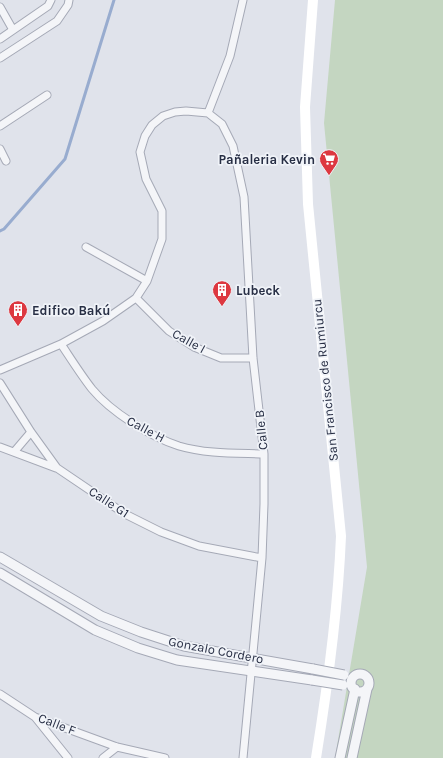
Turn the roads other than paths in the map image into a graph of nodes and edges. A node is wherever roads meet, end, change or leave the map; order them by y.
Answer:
1 (51, 0) edge
2 (69, 0) edge
3 (243, 0) edge
4 (313, 0) edge
5 (0, 7) edge
6 (13, 30) junction
7 (0, 39) edge
8 (0, 58) edge
9 (47, 95) dead end
10 (208, 114) junction
11 (0, 126) edge
12 (0, 149) edge
13 (6, 161) dead end
14 (86, 247) dead end
15 (147, 281) junction
16 (136, 298) junction
17 (61, 344) junction
18 (253, 358) junction
19 (0, 370) edge
20 (0, 384) edge
21 (31, 432) junction
22 (0, 446) edge
23 (14, 452) junction
24 (264, 454) junction
25 (56, 468) junction
26 (0, 557) edge
27 (262, 558) junction
28 (0, 573) edge
29 (253, 658) junction
30 (252, 671) junction
31 (354, 684) junction
32 (367, 689) junction
33 (0, 694) edge
34 (35, 717) junction
35 (117, 747) junction
36 (68, 758) edge
37 (103, 758) edge
38 (164, 758) edge
39 (243, 758) edge
40 (316, 758) edge
41 (340, 758) edge
42 (352, 758) edge

1 - 6 street
2 - 8 street
3 - 10 street
4 - 40 main road, San Francisco de Rumiurcu
5 - 6 street
6 - 7 street
9 - 11 street
10 - 15 street
10 - 18 street, Calle B
12 - 13 street
14 - 15 street
15 - 16 street
16 - 17 street
16 - 18 street, Calle I
17 - 19 street
17 - 24 street, Calle H
18 - 24 street, Calle B
20 - 21 street, Calle G1
21 - 23 street
21 - 25 street, Calle G1
22 - 23 street
23 - 25 street
24 - 27 street, Calle B
25 - 27 street, Calle G1
26 - 29 street, Gonzalo Cordero
27 - 29 street, Calle B
28 - 30 street, Gonzalo Cordero
29 - 30 street, Calle B
29 - 31 street, Gonzalo Cordero, bridge
30 - 31 street, Gonzalo Cordero, bridge
30 - 39 street, Calle B
31 - 32 street
31 - 32 street
31 - 41 street
32 - 42 street
33 - 34 street, Calle F
34 - 35 street, Calle F
34 - 36 street
35 - 37 street
35 - 38 street, Calle F

